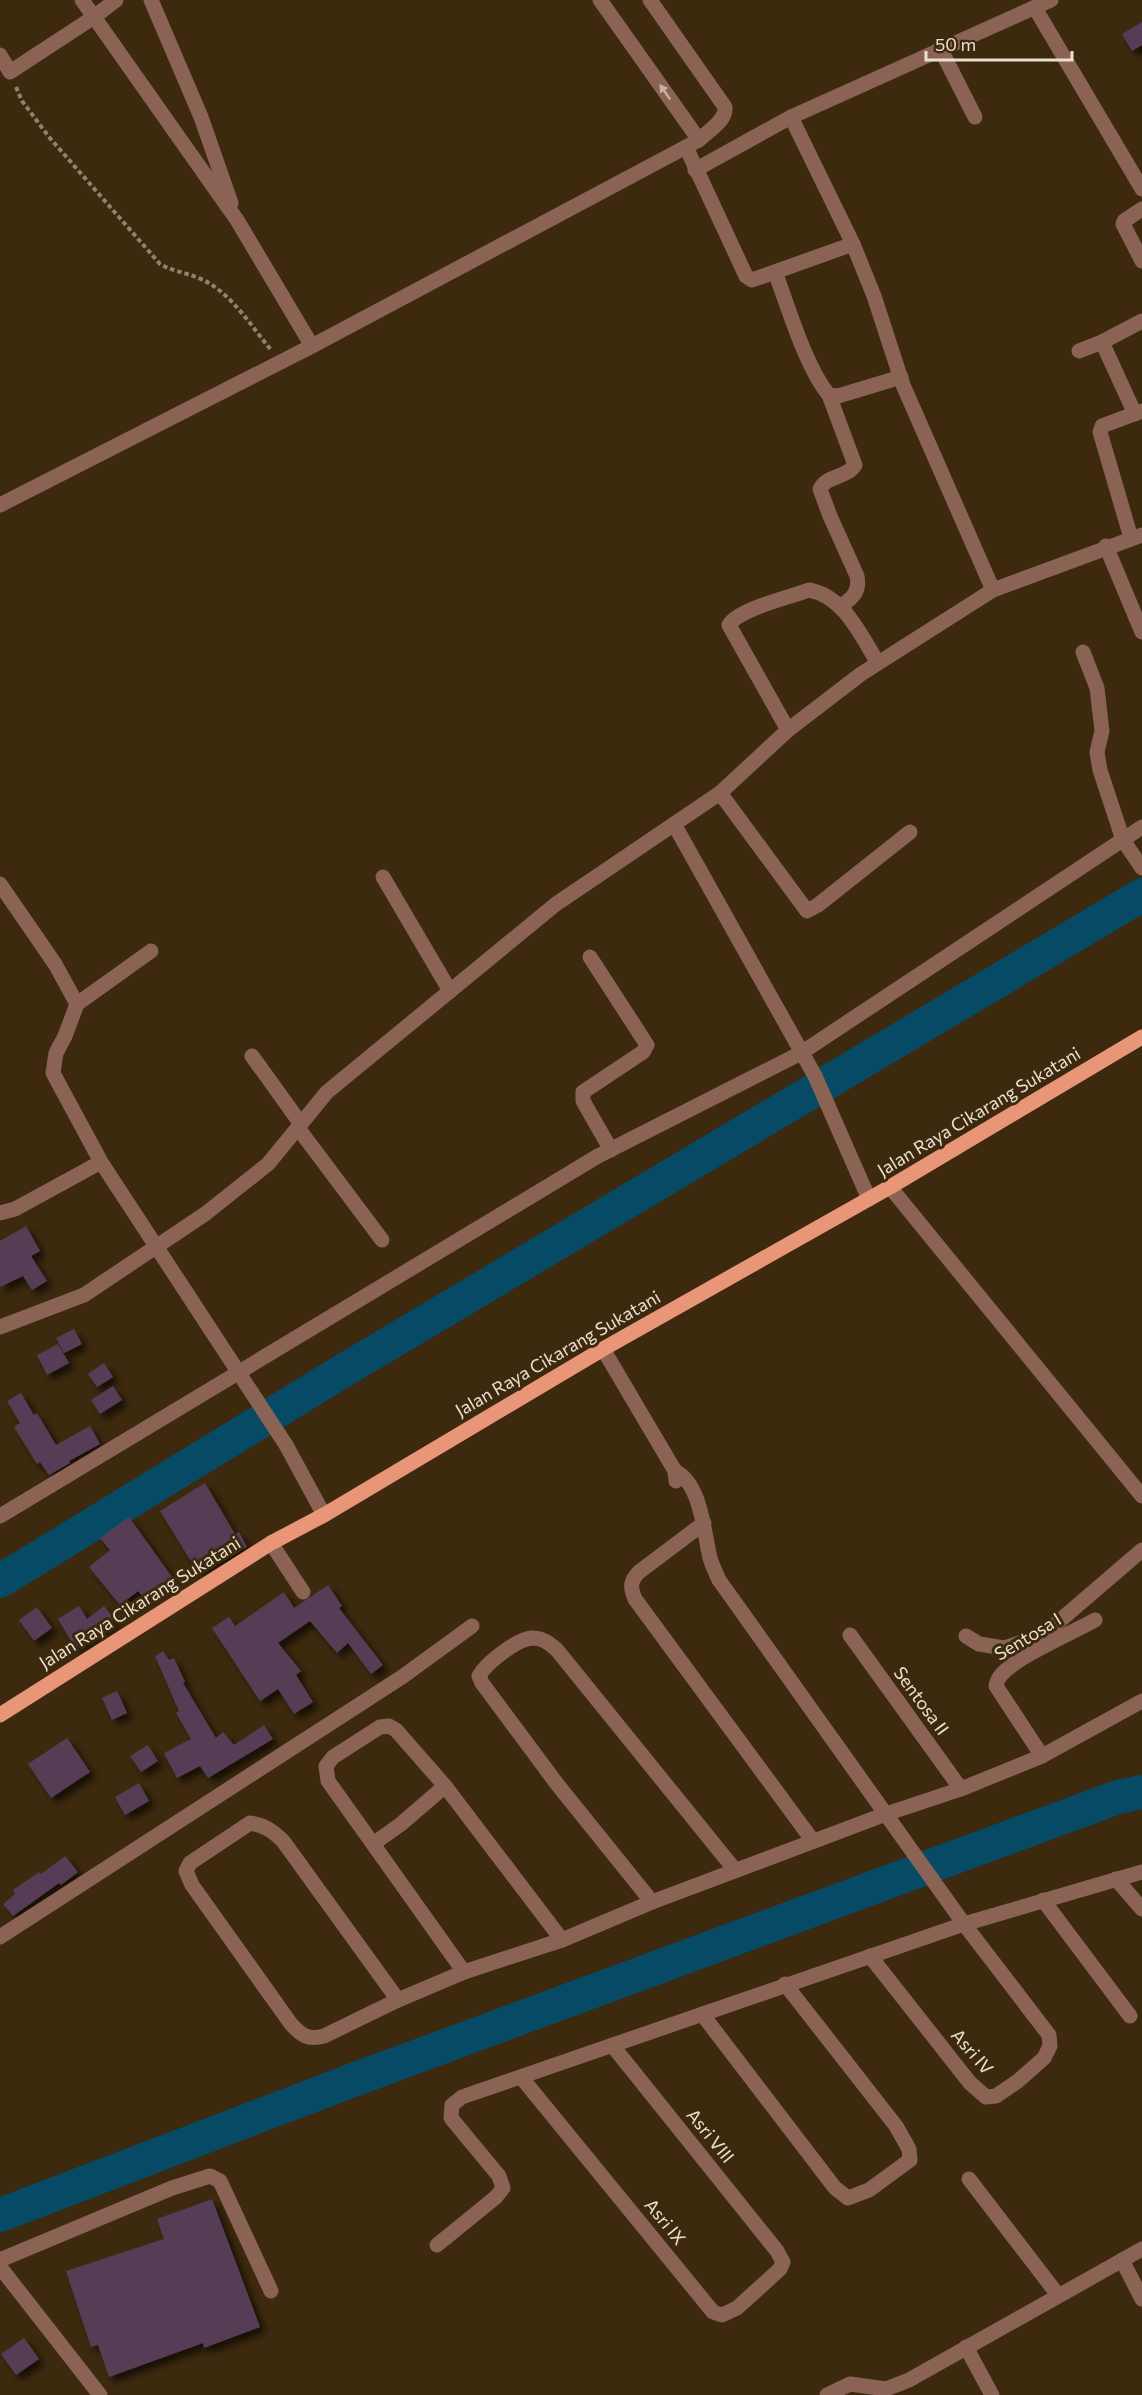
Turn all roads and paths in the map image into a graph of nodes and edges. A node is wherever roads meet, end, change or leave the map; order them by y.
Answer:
1 (82, 0) edge
2 (116, 0) edge
3 (151, 0) edge
4 (600, 0) edge
5 (650, 0) edge
6 (1051, 0) edge
7 (1035, 8) junction
8 (94, 17) junction
9 (940, 48) junction
10 (0, 54) edge
11 (10, 72) junction
12 (792, 117) junction
13 (975, 117) dead end
14 (693, 143) junction
15 (695, 170) junction
16 (1142, 189) edge
17 (1142, 209) edge
18 (237, 220) junction
19 (853, 244) junction
20 (1142, 261) edge
21 (775, 272) junction
22 (1142, 321) edge
23 (1102, 342) junction
24 (312, 346) junction
25 (1079, 351) dead end
26 (281, 362) junction
27 (901, 377) junction
28 (829, 395) junction
29 (1138, 412) edge
30 (0, 505) edge
31 (1136, 536) edge
32 (1106, 546) junction
33 (993, 590) junction
34 (841, 606) junction
35 (1142, 632) edge
36 (1083, 652) dead end
37 (878, 663) junction
38 (788, 730) junction
39 (720, 793) junction
40 (674, 824) junction
41 (1142, 827) edge
42 (910, 832) dead end
43 (1124, 840) junction
44 (1141, 866) edge
45 (383, 877) dead end
46 (0, 884) edge
47 (151, 951) dead end
48 (590, 957) dead end
49 (450, 991) junction
50 (78, 1004) junction
51 (1142, 1037) edge
52 (801, 1053) junction
53 (252, 1056) dead end
54 (300, 1126) junction
55 (611, 1150) junction
56 (101, 1162) junction
57 (890, 1187) junction
58 (869, 1199) junction
59 (0, 1213) edge
60 (382, 1240) dead end
61 (158, 1247) junction
62 (0, 1327) edge
63 (603, 1348) junction
64 (239, 1374) junction
65 (1142, 1496) edge
66 (324, 1515) junction
67 (0, 1516) edge
68 (701, 1516) junction
69 (271, 1543) junction
70 (1142, 1550) edge
71 (303, 1592) dead end
72 (1095, 1620) dead end
73 (472, 1626) dead end
74 (850, 1635) dead end
75 (966, 1636) dead end
76 (1142, 1701) edge
77 (0, 1715) edge
78 (1042, 1756) junction
79 (445, 1786) junction
80 (961, 1789) junction
81 (886, 1814) junction
82 (813, 1841) junction
83 (373, 1844) junction
84 (735, 1870) junction
85 (1142, 1872) edge
86 (1116, 1879) junction
87 (1043, 1900) junction
88 (652, 1902) junction
89 (1142, 1909) edge
90 (964, 1924) junction
91 (0, 1936) edge
92 (562, 1940) junction
93 (870, 1956) junction
94 (464, 1972) junction
95 (785, 1984) junction
96 (398, 2000) junction
97 (702, 2014) junction
98 (1130, 2016) dead end
99 (612, 2045) junction
100 (520, 2077) junction
101 (969, 2179) dead end
102 (437, 2245) dead end
103 (1142, 2250) edge
104 (777, 2251) joint
105 (0, 2260) edge
106 (1122, 2260) junction
107 (0, 2267) edge
108 (271, 2291) dead end
109 (1058, 2295) junction
110 (1142, 2299) edge
111 (966, 2347) junction
112 (99, 2395) edge
113 (826, 2395) edge
114 (992, 2395) edge

1 - 8 street
2 - 8 street
3 - 18 street
14 -> 4 street
5 - 14 street
6 - 7 street
7 - 9 street
7 - 16 street
8 - 11 street
8 - 18 street
9 - 12 street
9 - 13 street
10 - 11 street
11 - 26 path
12 - 15 street
12 - 19 street
14 - 15 street
14 - 24 street
15 - 21 street
17 - 20 street
18 - 24 street
19 - 21 street
19 - 27 street
21 - 28 street
22 - 23 street
23 - 25 street
23 - 29 street
24 - 26 street
26 - 30 street
27 - 28 street
27 - 33 street
28 - 34 street
29 - 31 street
31 - 32 street
32 - 33 street
32 - 35 street
33 - 37 street
34 - 37 street
34 - 38 street
36 - 43 street
37 - 38 street
38 - 39 street
39 - 40 street
39 - 42 street
40 - 49 street
40 - 52 street
41 - 43 street
43 - 44 street
43 - 52 street
45 - 49 street
46 - 50 street
47 - 50 street
48 - 55 street
49 - 54 street
50 - 56 street
51 - 57 main road, Jalan Raya Cikarang Sukatani
52 - 55 street
52 - 58 street
53 - 54 street
54 - 60 street
54 - 61 street
55 - 64 street
56 - 59 street
56 - 61 street
57 - 58 main road, Jalan Raya Cikarang Sukatani
57 - 65 street
58 - 63 main road, Jalan Raya Cikarang Sukatani
61 - 62 street
61 - 64 street
63 - 66 main road, Jalan Raya Cikarang Sukatani
63 - 68 street
64 - 66 street
64 - 67 street
66 - 69 main road, Jalan Raya Cikarang Sukatani
68 - 81 street
68 - 82 street
69 - 71 street
69 - 77 main road, Jalan Raya Cikarang Sukatani
70 - 75 street
72 - 78 street, Sentosa I
73 - 91 street
74 - 80 street, Sentosa II
76 - 78 street
78 - 80 street
79 - 83 street
79 - 83 street
79 - 92 street
80 - 81 street
81 - 82 street
81 - 90 street
82 - 84 street
83 - 94 street
84 - 88 street
84 - 88 street
85 - 86 street
86 - 87 street
86 - 89 street
87 - 90 street
87 - 98 street
88 - 92 street
90 - 93 street
90 - 93 street, Asri IV
92 - 94 street
93 - 95 street
94 - 96 street
95 - 97 street
95 - 97 street
96 - 96 street
97 - 99 street
99 - 100 street
99 - 104 street, Asri VIII
100 - 102 street
100 - 104 street, Asri IX
101 - 109 street
103 - 106 street
105 - 108 street
106 - 109 street
106 - 110 street
107 - 112 street
109 - 111 street
111 - 113 street
111 - 114 street

